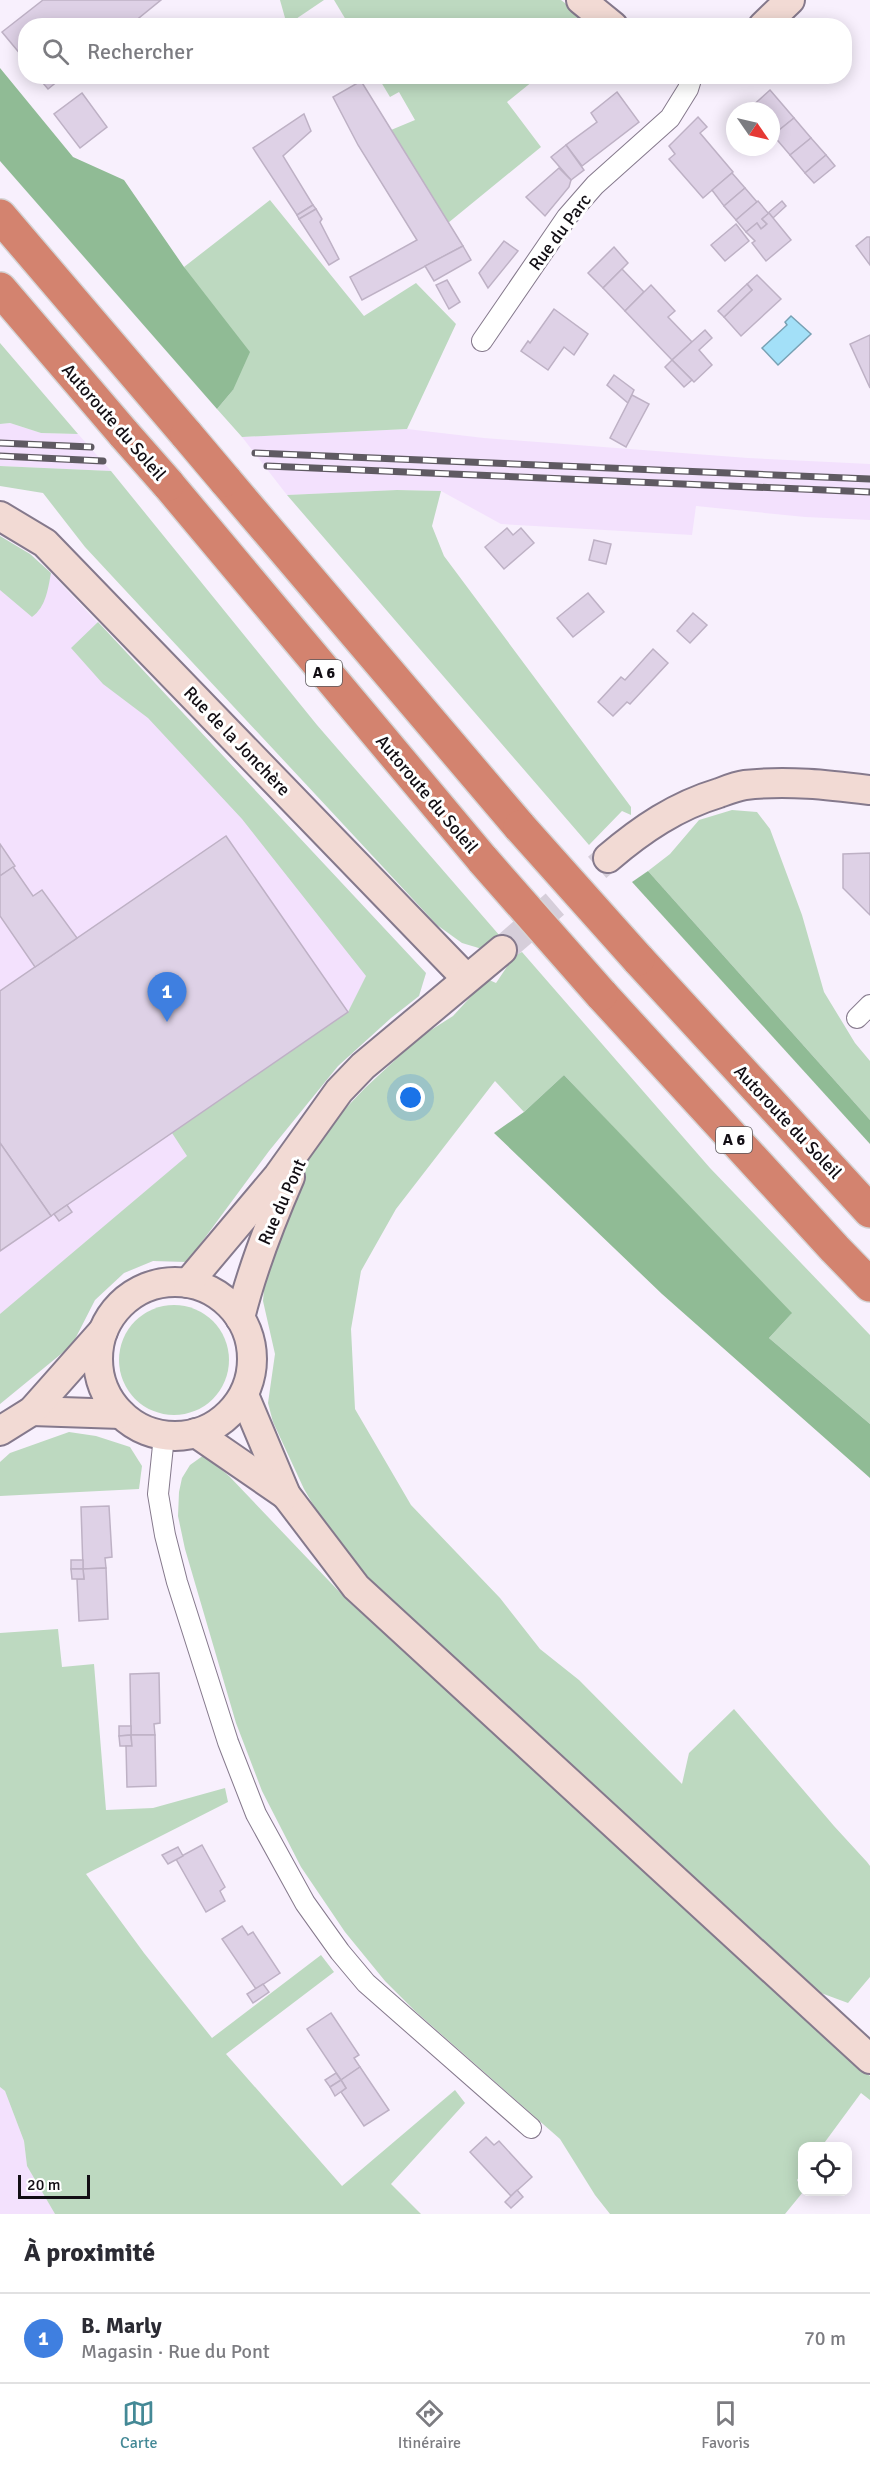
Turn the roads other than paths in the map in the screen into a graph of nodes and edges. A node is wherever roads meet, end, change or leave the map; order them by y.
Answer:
1 (581, 0) edge
2 (790, 0) edge
3 (603, 18) edge
4 (771, 18) edge
5 (690, 84) edge
6 (0, 216) edge
7 (0, 289) edge
8 (482, 341) dead end
9 (0, 516) edge
10 (870, 790) edge
11 (608, 858) tunnel mouth
12 (502, 950) tunnel mouth
13 (466, 978) junction
14 (339, 1091) junction
15 (870, 1211) edge
16 (188, 1283) junction
17 (870, 1285) edge
18 (240, 1318) junction
19 (105, 1330) junction
20 (244, 1395) junction
21 (32, 1412) junction
22 (121, 1414) junction
23 (0, 1431) edge
24 (196, 1433) junction
25 (164, 1436) junction
26 (286, 1495) junction
27 (870, 2059) edge
28 (531, 2128) dead end

1 - 3 street
2 - 4 street
5 - 8 street, Rue du Parc
6 - 15 highway, Autoroute du Soleil, bridge
7 - 17 highway, Autoroute du Soleil / A 6, bridge
9 - 13 street, Rue de la Jonchère
10 - 11 street
12 - 13 street, Rue du Pont
13 - 14 street, Rue du Pont
14 - 16 street, Rue du Pont
14 - 18 street, Rue du Pont
16 - 18 street
16 - 19 street
18 - 20 street
19 - 21 street
19 - 22 street
20 - 24 street
20 - 26 street
21 - 22 street
21 - 23 street
22 - 25 street
24 - 25 street
24 - 26 street
25 - 28 street
26 - 27 street

